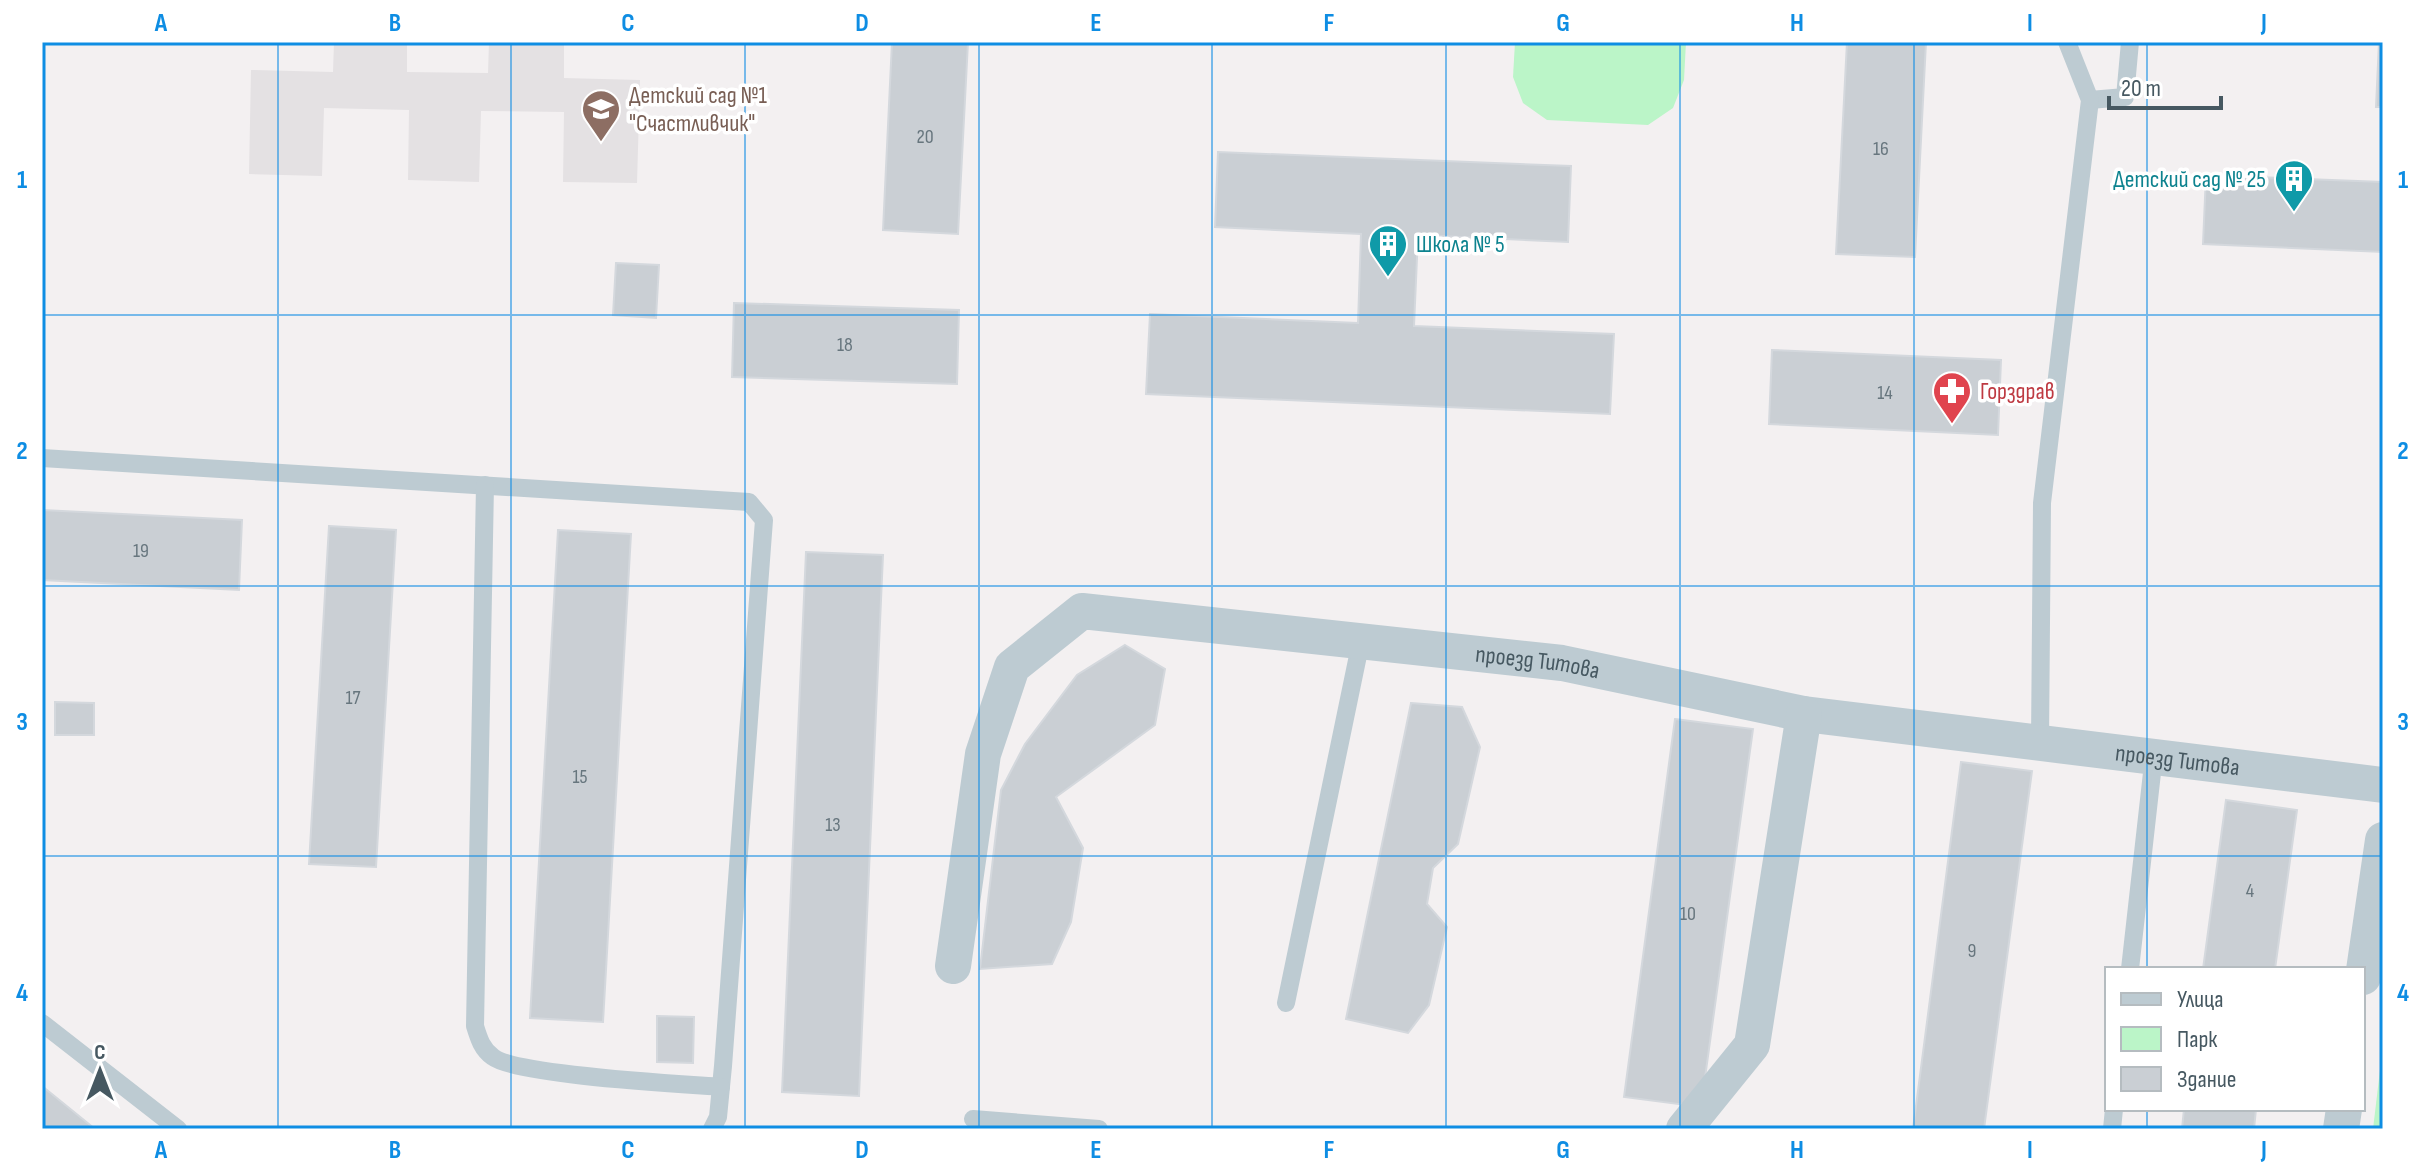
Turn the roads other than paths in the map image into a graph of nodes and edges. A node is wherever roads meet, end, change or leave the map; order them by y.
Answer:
1 (2067, 42) edge
2 (2130, 42) edge
3 (2090, 100) junction
4 (42, 458) edge
5 (485, 485) junction
6 (1361, 641) junction
7 (1804, 714) junction
8 (2040, 742) junction
9 (2154, 755) junction
10 (2383, 785) edge
11 (2383, 840) edge
12 (953, 966) dead end
13 (2130, 967) edge
14 (2364, 967) edge
15 (1286, 1003) dead end
16 (42, 1023) edge
17 (721, 1087) junction
18 (973, 1119) dead end
19 (178, 1129) edge
20 (712, 1129) edge
21 (1099, 1129) edge
22 (1684, 1129) edge

1 - 3 lane
2 - 3 lane
3 - 8 lane
4 - 5 lane
5 - 17 lane
5 - 17 lane
6 - 7 street, проезд Титова
6 - 12 street, проезд Титова
6 - 15 lane
7 - 8 street, проезд Титова
7 - 22 street
8 - 9 street, проезд Титова
9 - 10 street, проезд Титова
9 - 13 lane
11 - 14 street
16 - 19 lane
17 - 20 lane
18 - 21 lane

